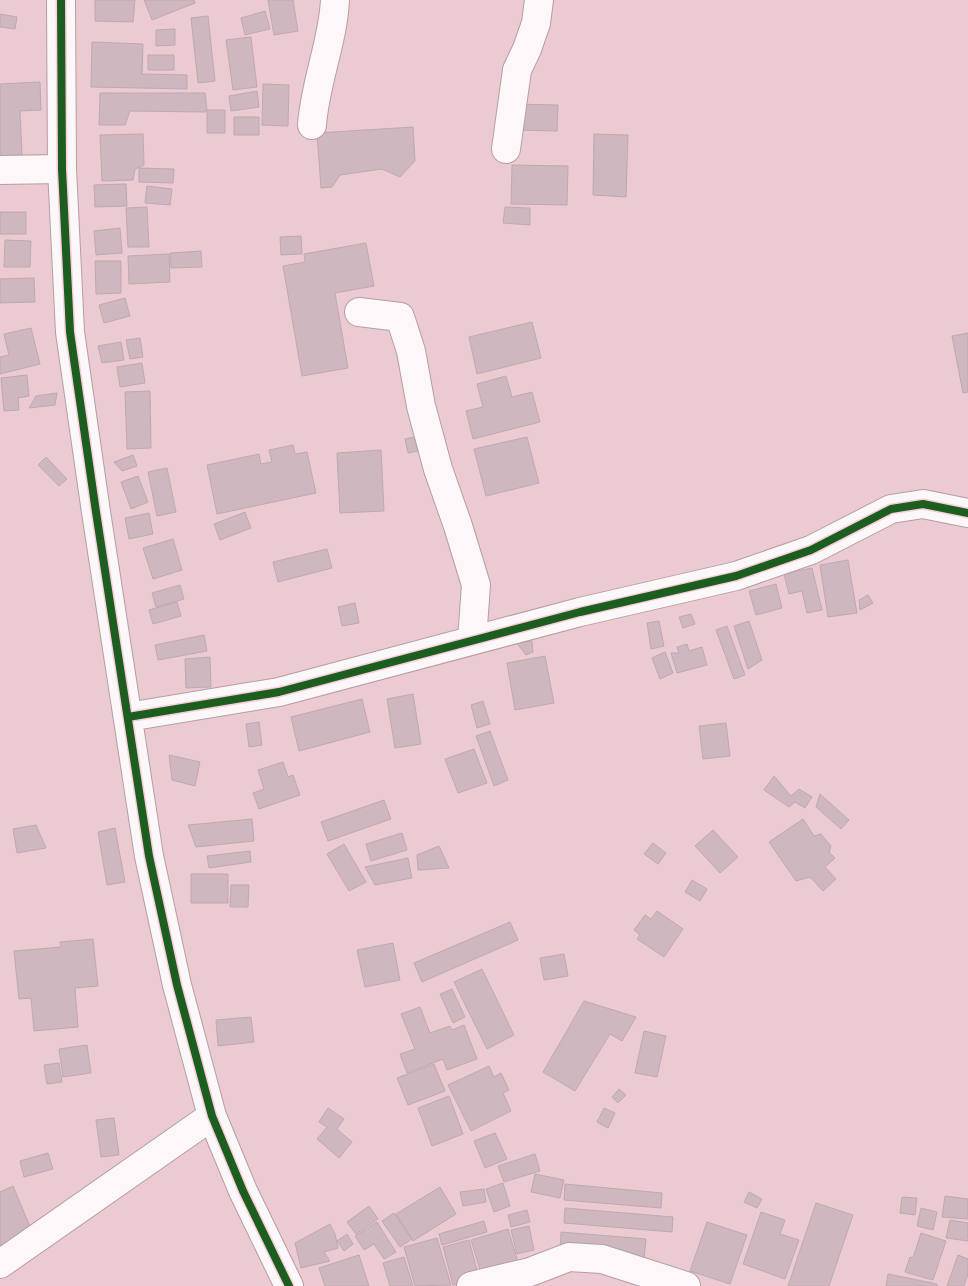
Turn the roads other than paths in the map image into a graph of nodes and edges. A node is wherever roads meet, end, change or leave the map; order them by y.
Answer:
1 (62, 0) edge
2 (335, 0) edge
3 (539, 0) edge
4 (312, 124) dead end
5 (506, 149) dead end
6 (62, 169) junction
7 (0, 170) edge
8 (359, 312) dead end
9 (968, 513) edge
10 (472, 640) junction
11 (128, 717) junction
12 (212, 1116) junction
13 (0, 1264) edge
14 (289, 1286) edge
15 (471, 1286) edge
16 (686, 1286) edge

1 - 6 street
2 - 4 street
3 - 5 street
6 - 7 street
6 - 11 street
8 - 10 street
9 - 10 street
10 - 11 street
11 - 12 street
12 - 13 street
12 - 14 street
15 - 16 street

